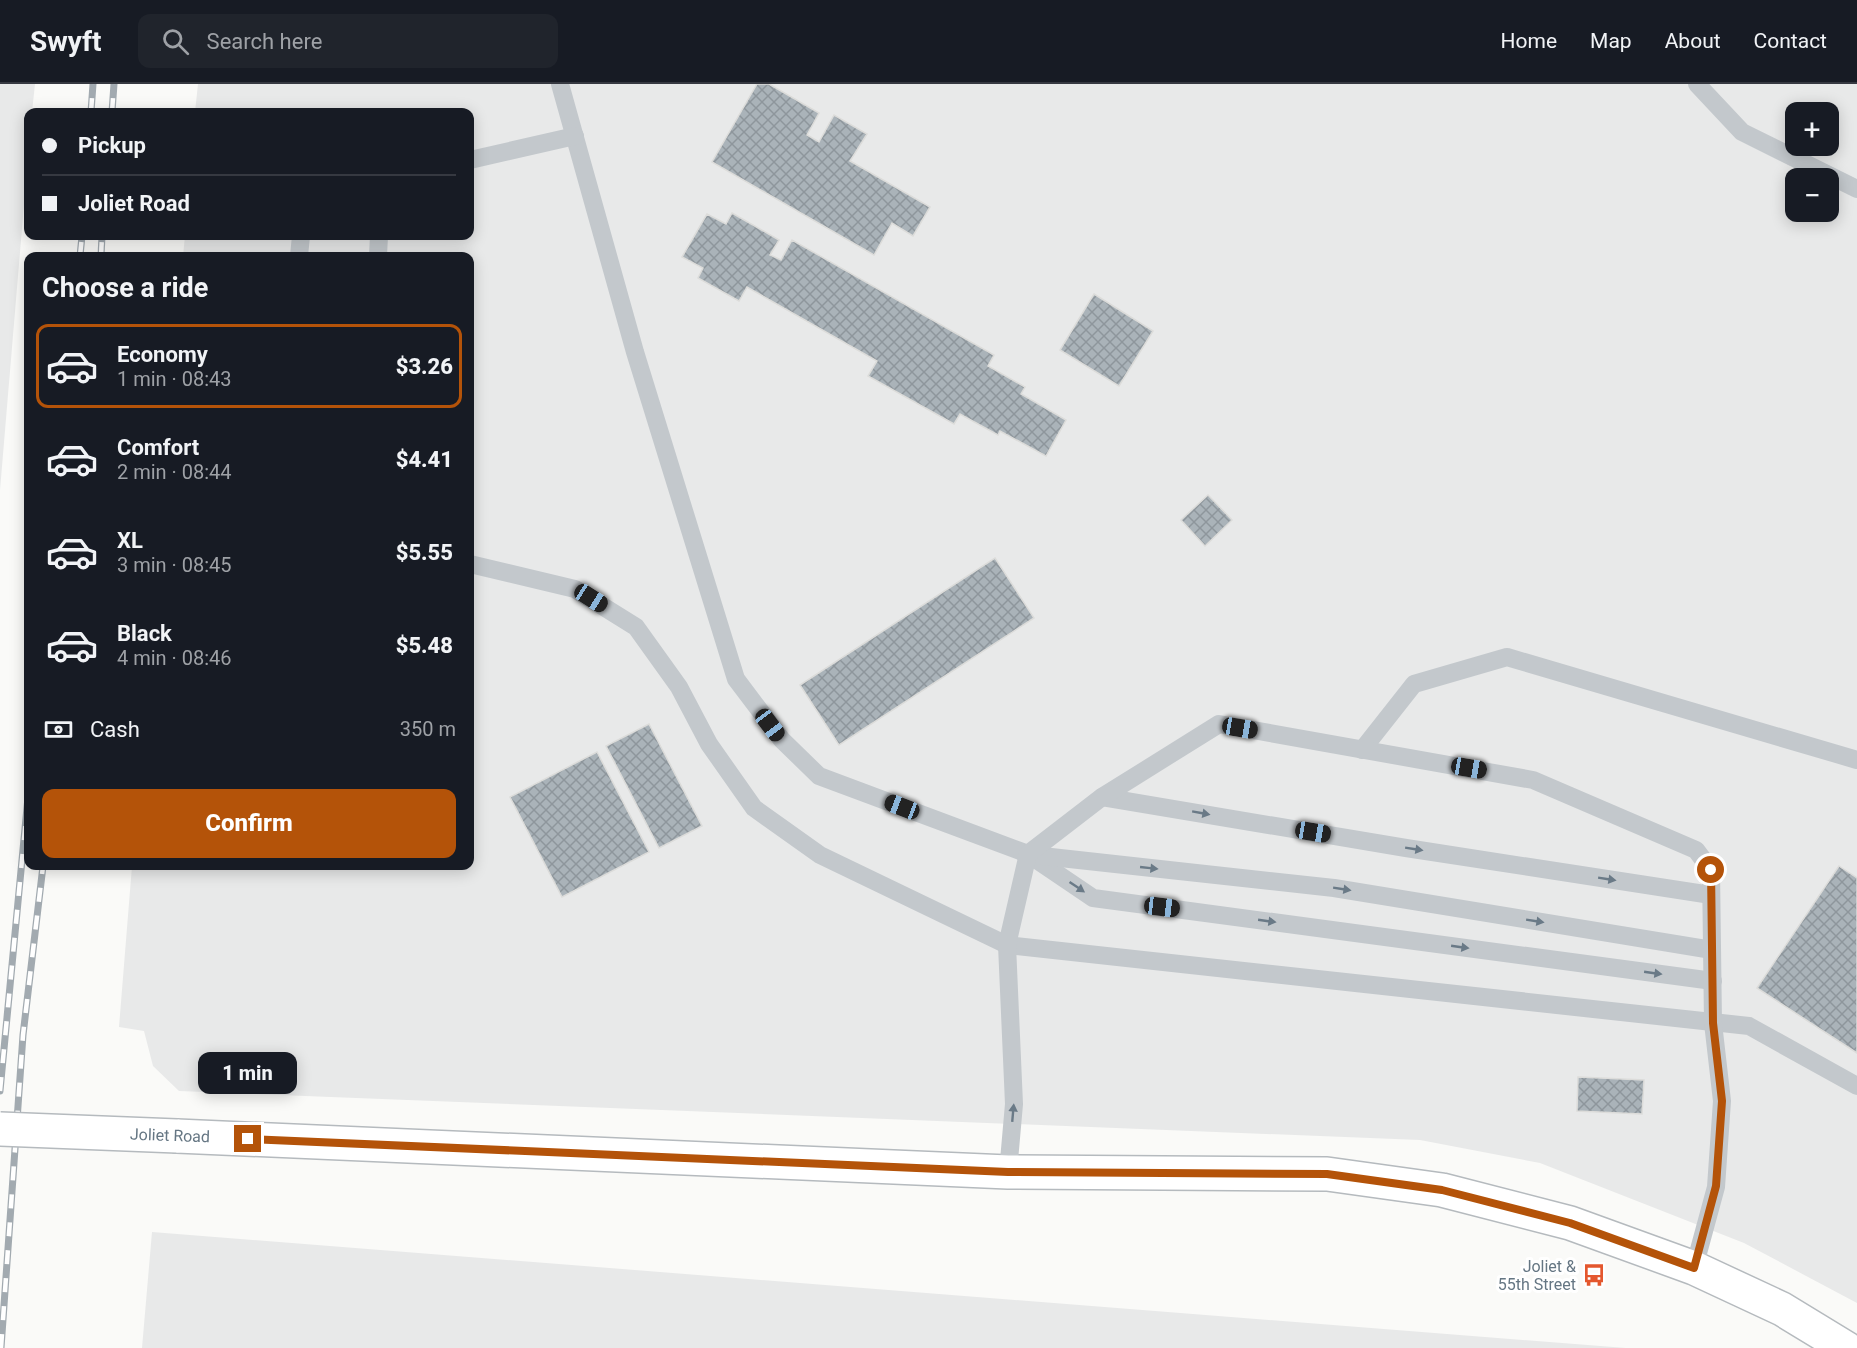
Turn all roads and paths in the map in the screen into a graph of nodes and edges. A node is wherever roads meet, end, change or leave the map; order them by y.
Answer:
1 (560, 84) edge
2 (1697, 84) edge
3 (575, 136) junction
4 (474, 159) edge
5 (1857, 189) edge
6 (474, 565) edge
7 (1362, 750) junction
8 (1857, 760) edge
9 (1102, 797) junction
10 (1028, 854) junction
11 (1711, 895) junction
12 (1007, 945) junction
13 (1712, 950) junction
14 (1713, 981) junction
15 (1713, 1023) junction
16 (1857, 1086) edge
17 (0, 1129) edge
18 (1008, 1172) junction
19 (1694, 1268) junction
20 (1846, 1348) edge

1 - 3 lane
2 - 5 lane
3 - 4 lane
3 - 10 lane
6 - 12 lane
7 - 8 lane
7 - 9 lane
7 - 11 lane
9 - 10 lane
9 -> 11 lane
10 - 12 lane
10 -> 13 lane
10 -> 14 lane
11 - 13 lane
12 - 15 lane
18 -> 12 lane
13 - 14 lane
14 - 15 lane
15 - 16 lane
15 - 19 lane
17 - 18 main road, Joliet Road, bridge
18 - 19 main road, Joliet Road
19 - 20 main road, Joliet Road

